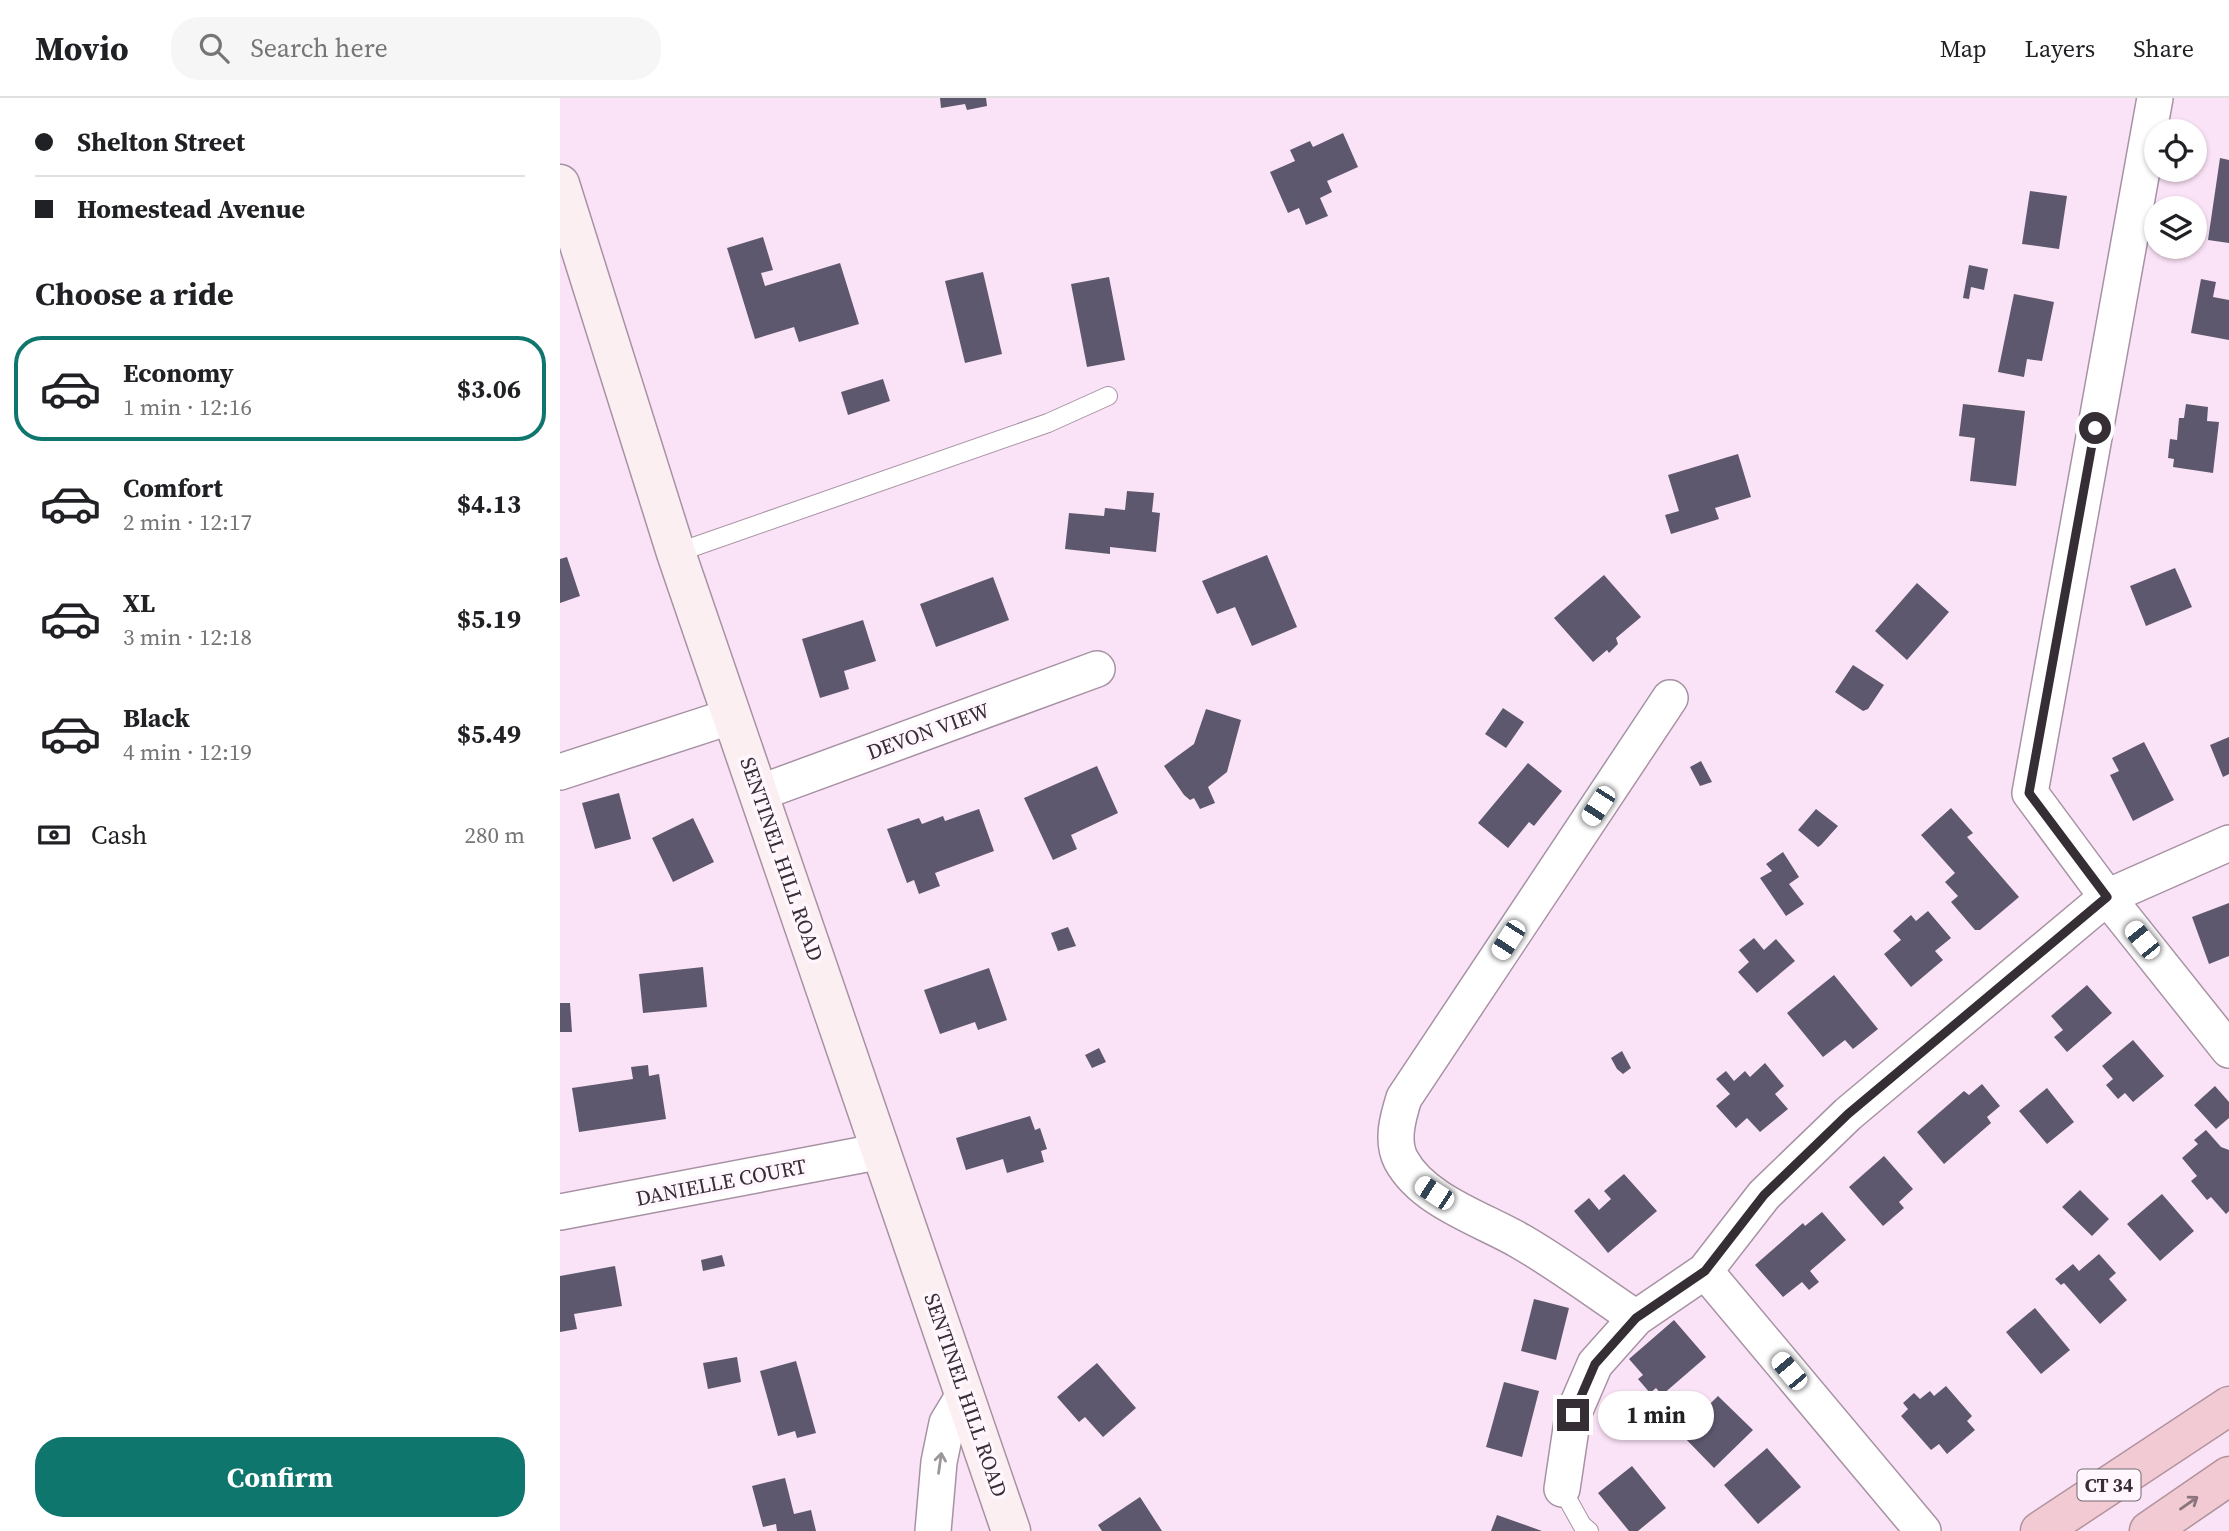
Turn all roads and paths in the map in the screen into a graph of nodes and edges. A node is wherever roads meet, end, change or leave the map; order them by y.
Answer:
1 (2155, 98) edge
2 (560, 184) edge
3 (1108, 396) dead end
4 (676, 553) junction
5 (1097, 669) dead end
6 (1670, 698) dead end
7 (732, 716) junction
8 (560, 772) edge
9 (759, 793) junction
10 (2229, 843) edge
11 (2107, 897) junction
12 (2229, 1050) edge
13 (882, 1151) junction
14 (560, 1212) edge
15 (1705, 1271) junction
16 (1636, 1318) junction
17 (965, 1392) junction
18 (2229, 1406) edge
19 (2229, 1476) edge
20 (1562, 1489) joint
21 (933, 1531) edge
22 (1012, 1531) edge
23 (1589, 1531) edge
24 (1923, 1531) edge
25 (2040, 1531) edge
26 (2149, 1531) edge

1 - 11 street
2 - 4 main road, SENTINEL HILL ROAD
3 - 4 lane
4 - 7 main road, SENTINEL HILL ROAD
5 - 9 street, DEVON VIEW
6 - 16 street
7 - 8 street
7 - 9 main road, SENTINEL HILL ROAD
9 - 13 main road, SENTINEL HILL ROAD
10 - 11 street
11 - 12 street
11 - 15 street
13 - 14 street, DANIELLE COURT
13 - 17 main road, SENTINEL HILL ROAD
15 - 16 street
15 - 24 street
16 - 20 street
21 -> 17 street
17 - 22 main road, SENTINEL HILL ROAD
18 - 25 highway, CT 34
26 -> 19 highway, CT 34
20 - 23 lane

